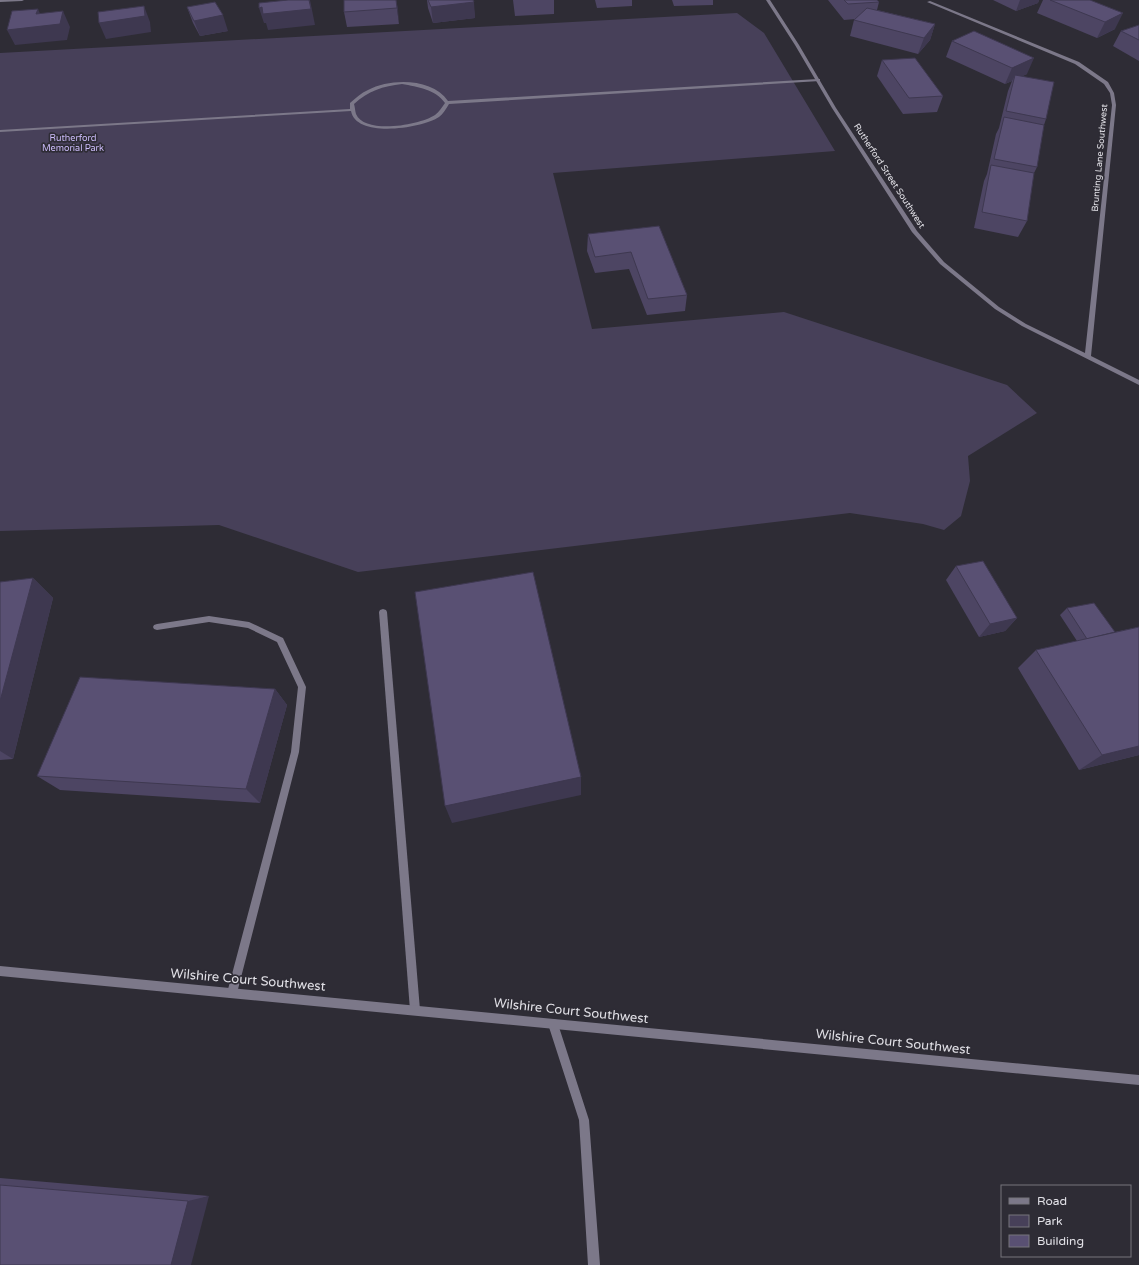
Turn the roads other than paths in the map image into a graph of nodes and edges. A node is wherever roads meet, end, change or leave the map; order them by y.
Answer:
1 (22, 0) edge
2 (768, 0) edge
3 (0, 1) edge
4 (929, 2) dead end
5 (818, 80) junction
6 (446, 103) junction
7 (351, 110) junction
8 (0, 131) edge
9 (1088, 358) junction
10 (1139, 384) edge
11 (383, 612) dead end
12 (157, 627) dead end
13 (0, 971) edge
14 (232, 993) junction
15 (415, 1010) junction
16 (554, 1024) junction
17 (1139, 1080) edge
18 (594, 1265) edge

1 - 3 street
2 - 5 street, Rutherford Street Southwest
4 - 9 street, Brunting Lane Southwest
5 - 6 street
5 - 9 street, Rutherford Street Southwest
6 - 7 street
6 - 7 street
7 - 8 street
9 - 10 street, Rutherford Street Southwest
11 - 15 street
12 - 14 street
13 - 14 street, Wilshire Court Southwest
14 - 15 street, Wilshire Court Southwest
15 - 16 street, Wilshire Court Southwest
16 - 17 street, Wilshire Court Southwest
16 - 18 street

